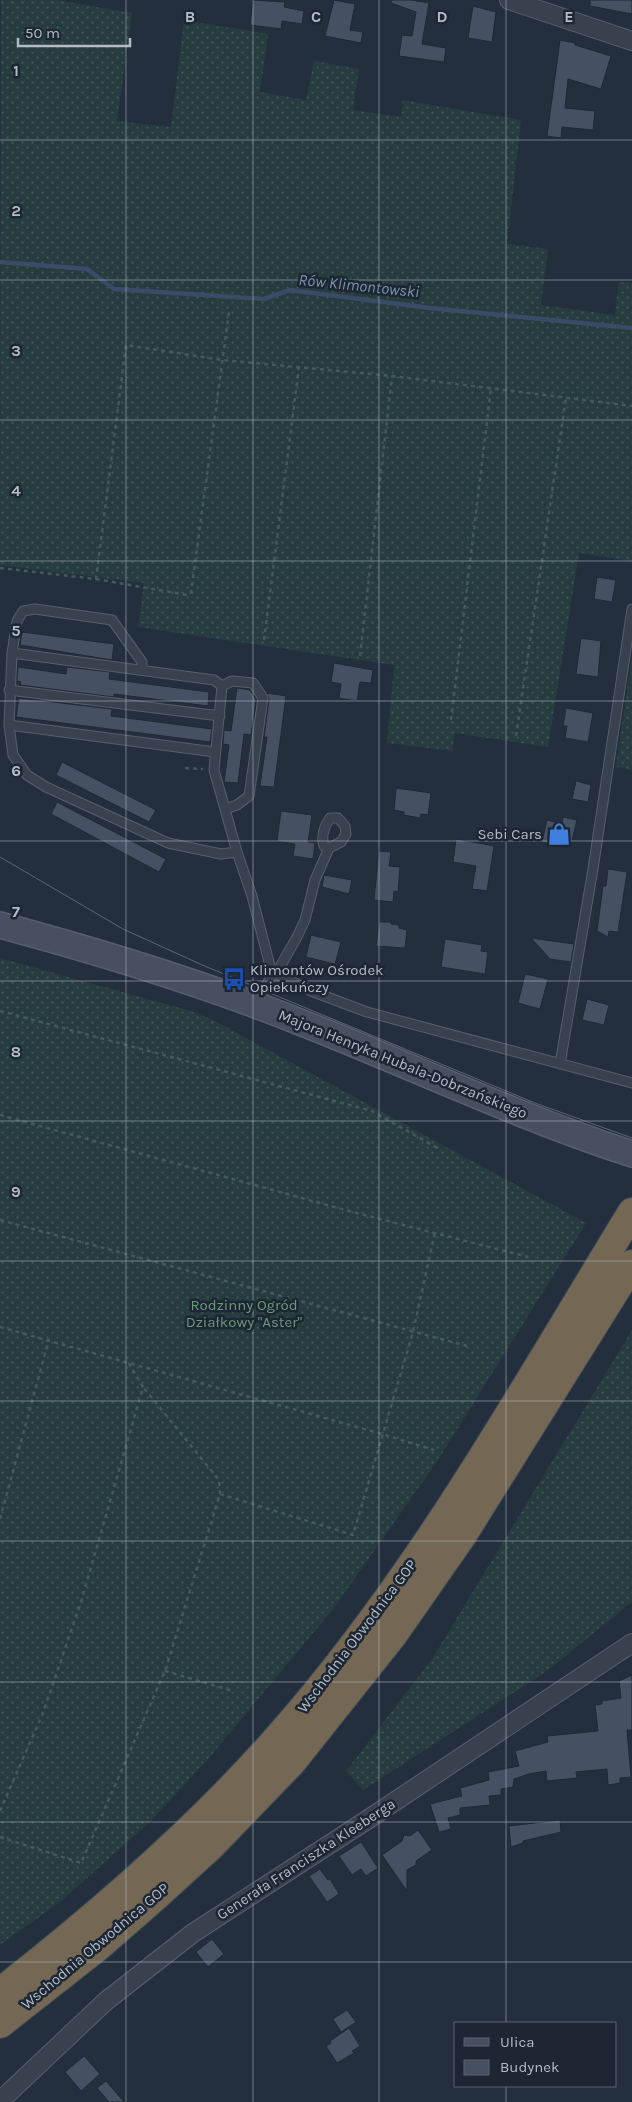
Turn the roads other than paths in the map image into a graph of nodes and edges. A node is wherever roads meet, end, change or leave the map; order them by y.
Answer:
1 (509, 0) edge
2 (632, 41) edge
3 (632, 609) edge
4 (12, 653) junction
5 (142, 670) junction
6 (222, 686) junction
7 (9, 690) junction
8 (220, 716) junction
9 (9, 725) junction
10 (215, 752) junction
11 (225, 809) junction
12 (329, 848) dead end
13 (237, 852) junction
14 (0, 925) edge
15 (273, 972) junction
16 (257, 1005) junction
17 (560, 1064) junction
18 (632, 1083) edge
19 (621, 1150) edge
20 (632, 1212) edge
21 (632, 1264) edge
22 (632, 1643) edge
23 (0, 1992) edge
24 (0, 2024) edge
25 (0, 2101) edge

1 - 2 street
3 - 17 lane
4 - 5 lane
4 - 5 lane
4 - 7 lane
5 - 6 lane
6 - 8 lane
6 - 11 lane
7 - 8 lane
7 - 9 lane
8 - 10 lane
9 - 10 lane
9 - 13 lane
10 - 11 lane
11 - 13 lane
12 - 15 lane
13 - 15 lane
14 - 16 street, Majora Henryka Hubala-Dobrzańskiego
15 - 16 lane
15 - 17 lane
16 - 19 street, Majora Henryka Hubala-Dobrzańskiego
17 - 18 lane
20 - 23 highway, Wschodnia Obwodnica GOP
21 - 24 highway, Wschodnia Obwodnica GOP
22 - 25 street, Generała Franciszka Kleeberga

